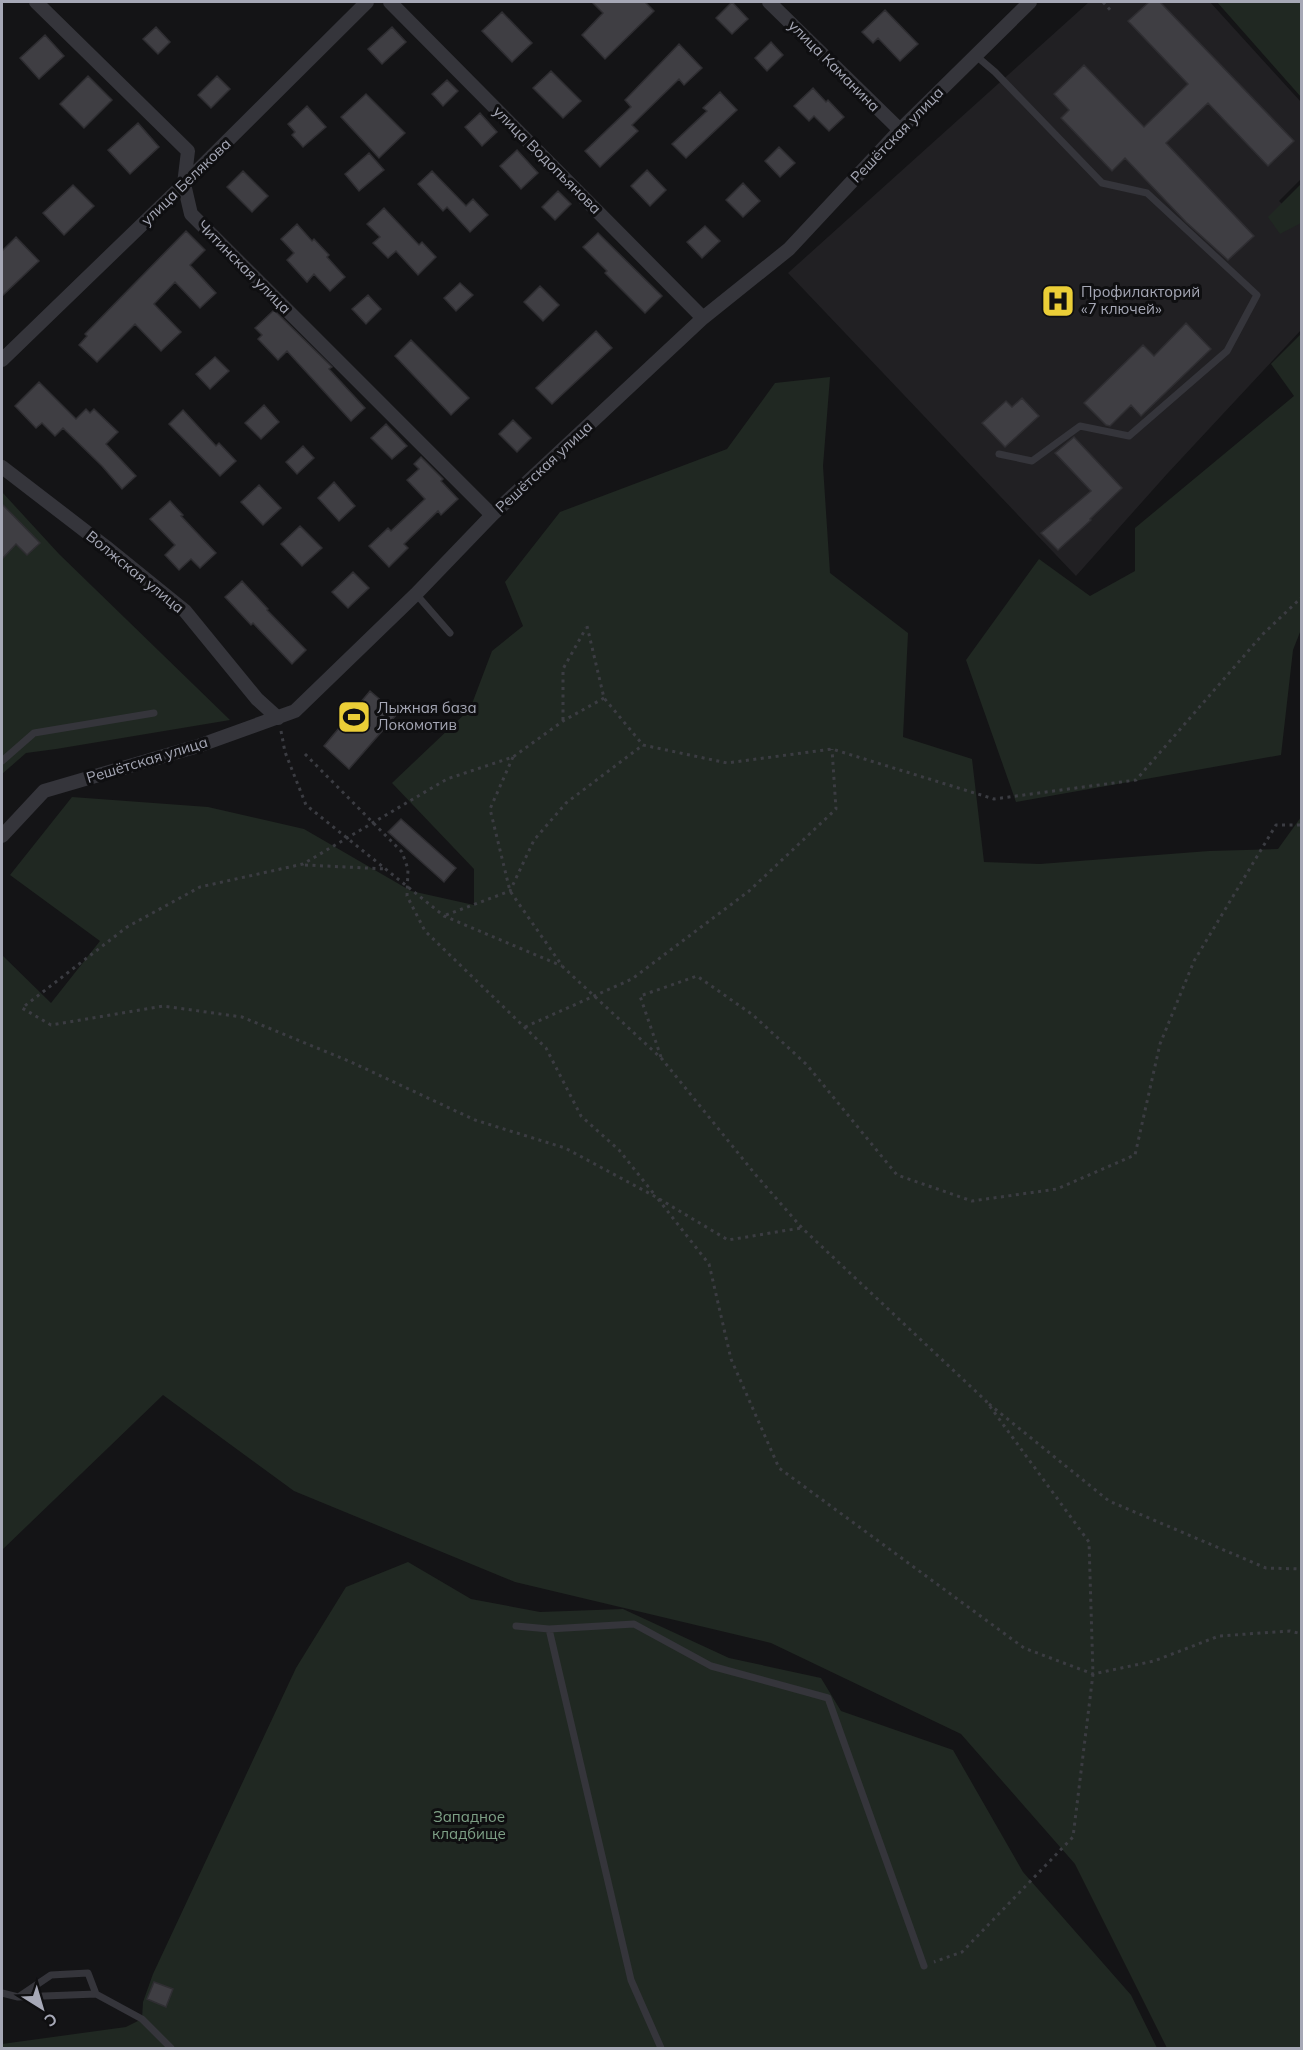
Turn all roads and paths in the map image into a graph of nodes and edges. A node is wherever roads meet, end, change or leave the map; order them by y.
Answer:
1 (36, 2) edge
2 (368, 2) edge
3 (390, 2) edge
4 (769, 2) edge
5 (1030, 2) edge
6 (1103, 2) edge
7 (1112, 12) dead end
8 (975, 55) junction
9 (900, 130) junction
10 (184, 184) junction
11 (704, 318) junction
12 (2, 360) edge
13 (999, 454) dead end
14 (2, 467) edge
15 (492, 515) junction
16 (416, 594) junction
17 (1302, 597) edge
18 (450, 633) dead end
19 (604, 698) junction
20 (154, 713) dead end
21 (278, 718) junction
22 (563, 721) junction
23 (643, 745) junction
24 (832, 748) junction
25 (304, 754) dead end
26 (513, 757) junction
27 (2, 761) edge
28 (373, 824) junction
29 (1302, 825) edge
30 (2, 836) edge
31 (348, 839) junction
32 (303, 864) junction
33 (386, 869) junction
34 (407, 886) junction
35 (510, 891) junction
36 (444, 916) junction
37 (563, 967) junction
38 (594, 996) junction
39 (525, 1027) junction
40 (662, 1059) junction
41 (656, 1197) junction
42 (802, 1228) junction
43 (986, 1401) junction
44 (1302, 1569) edge
45 (516, 1626) dead end
46 (549, 1629) junction
47 (1302, 1634) edge
48 (1092, 1674) junction
49 (924, 1966) joint
50 (2, 1993) edge
51 (96, 1994) junction
52 (18, 1997) junction
53 (171, 2049) edge
54 (661, 2049) edge

1 - 10 street, Читинская улица
2 - 10 street, улица Белякова
3 - 11 street, улица Водопьянова
4 - 9 street, улица Каманина
5 - 8 street, Решётская улица
6 - 7 path
8 - 9 street, Решётская улица
8 - 13 lane
9 - 11 street, Решётская улица
10 - 12 street, улица Белякова
10 - 15 street, Читинская улица
11 - 15 street, Решётская улица
14 - 21 street, Волжская улица
15 - 16 street, Решётская улица
16 - 18 lane
16 - 21 street, Решётская улица
17 - 24 path
19 - 22 path
19 - 22 path
19 - 23 path
20 - 27 lane
21 - 30 street, Решётская улица
21 - 31 path
22 - 26 path
23 - 24 path
23 - 35 path
24 - 38 path
25 - 28 path
26 - 28 path
26 - 35 path
28 - 31 path
28 - 34 path
29 - 40 path
31 - 32 path
31 - 33 path
32 - 33 path
32 - 41 path
33 - 34 path
34 - 36 path
34 - 39 path
35 - 36 path
35 - 37 path
36 - 37 path
37 - 38 path
38 - 39 path
38 - 40 path
39 - 41 path
40 - 42 path
41 - 42 path
41 - 48 path
42 - 43 path
43 - 44 path
43 - 48 path
45 - 46 lane
46 - 49 lane
46 - 54 lane
47 - 48 path
48 - 49 path
50 - 52 lane
51 - 52 lane
51 - 52 lane
51 - 53 lane

